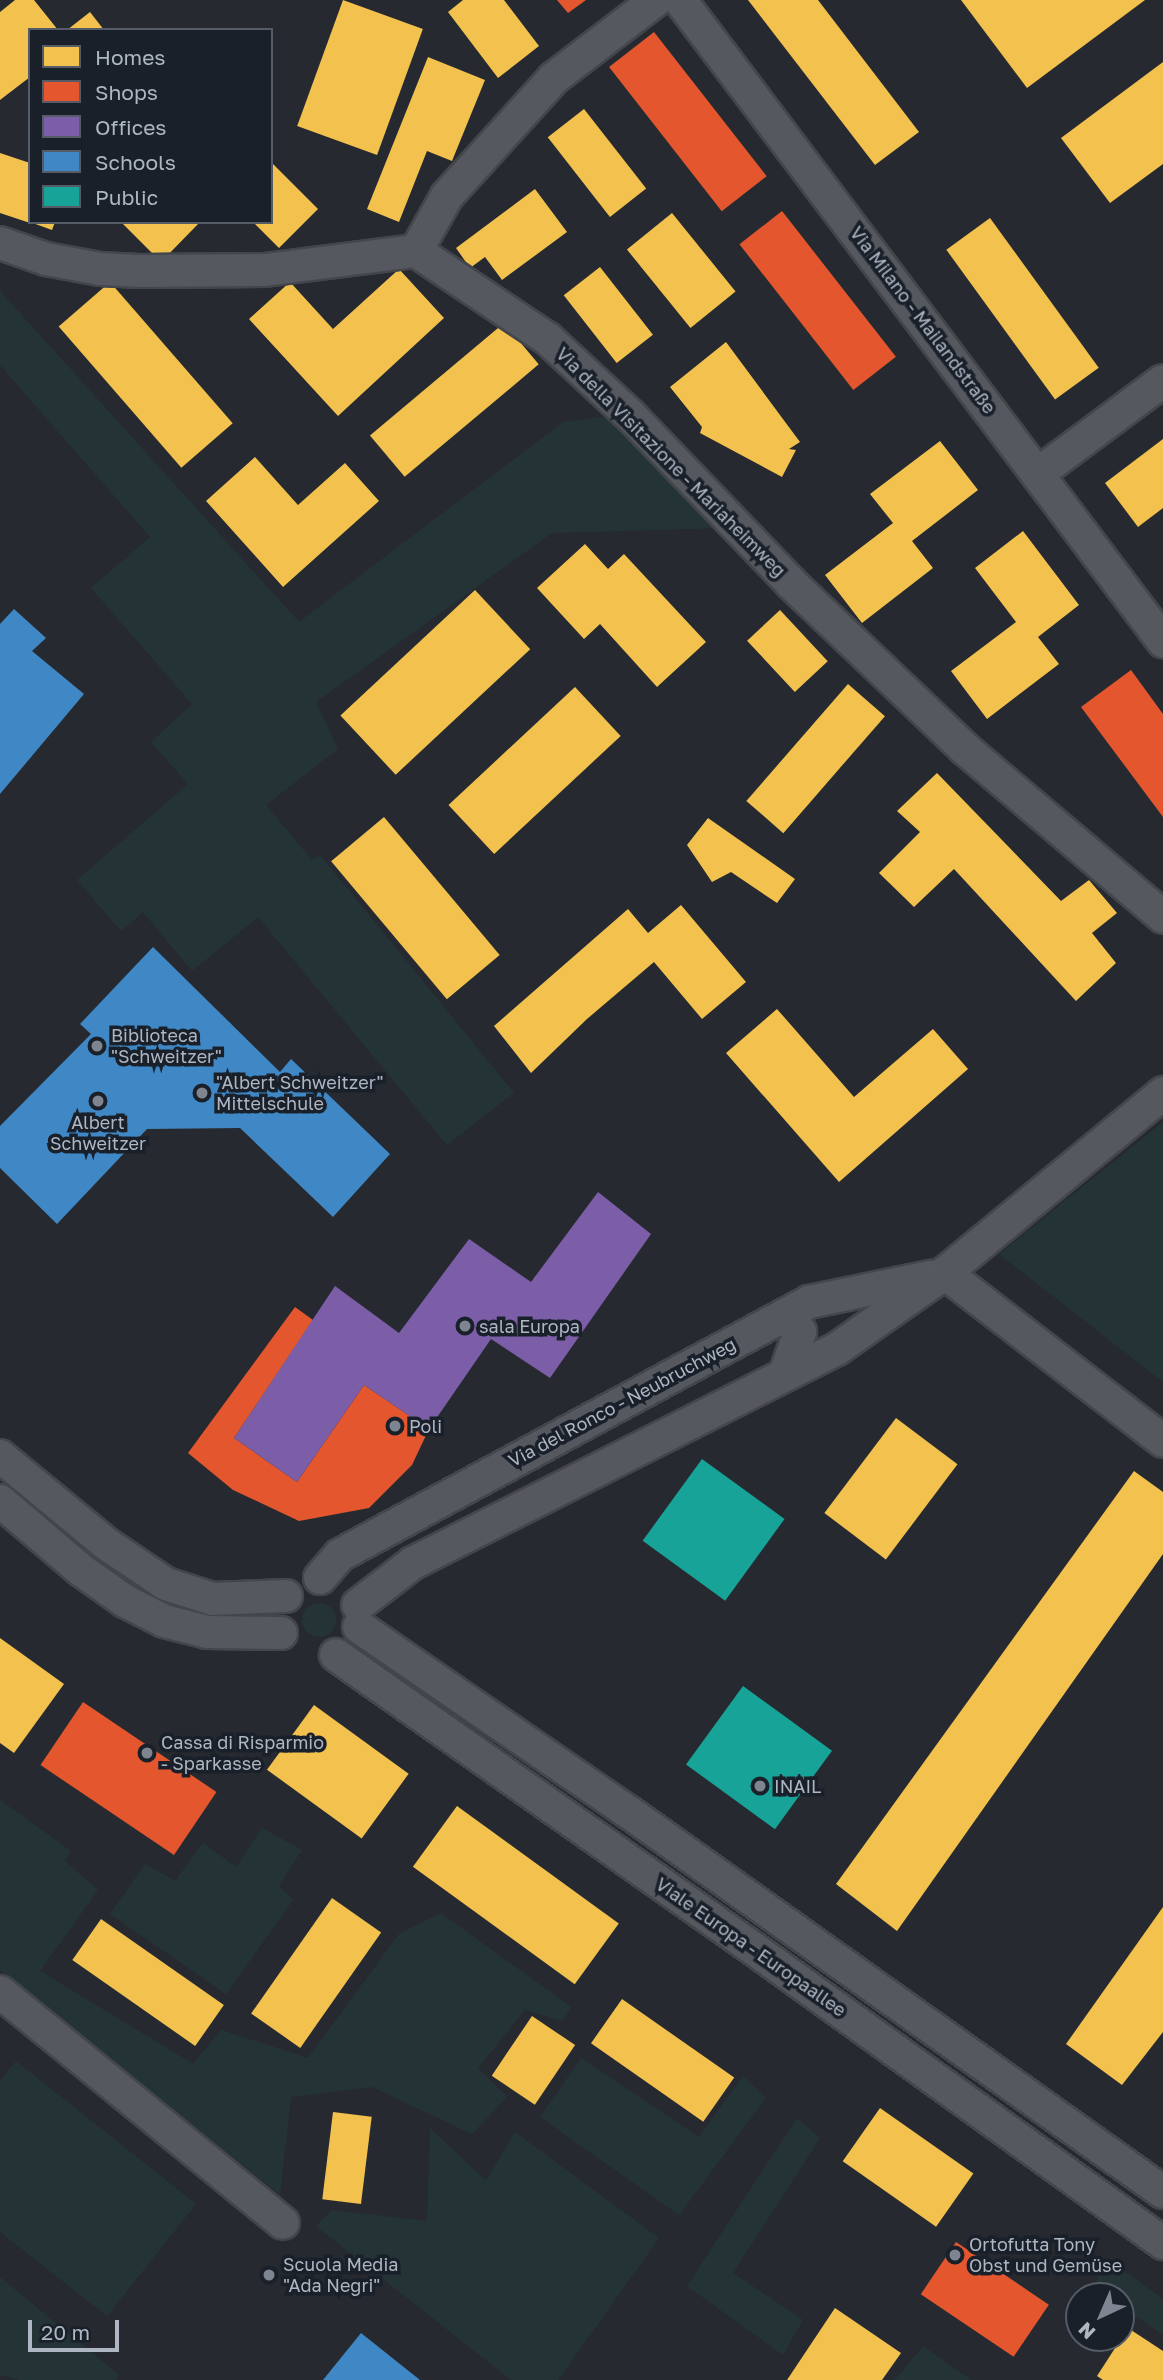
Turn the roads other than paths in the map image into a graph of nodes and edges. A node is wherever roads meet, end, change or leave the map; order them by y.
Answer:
1 (656, 0) edge
2 (680, 0) edge
3 (0, 243) edge
4 (415, 251) junction
5 (1163, 381) edge
6 (1039, 473) junction
7 (1163, 641) edge
8 (1163, 917) edge
9 (1163, 1093) edge
10 (945, 1273) junction
11 (799, 1307) junction
12 (862, 1331) junction
13 (785, 1374) junction
14 (1163, 1441) edge
15 (0, 1456) edge
16 (0, 1501) edge
17 (320, 1578) junction
18 (286, 1596) junction
19 (358, 1616) junction
20 (281, 1633) junction
21 (336, 1655) junction
22 (0, 1992) edge
23 (1163, 2192) edge
24 (283, 2223) dead end
25 (1163, 2243) edge

1 - 4 street
2 - 6 street, Via Milano - Mailandstraße
3 - 4 street
4 - 8 street, Via della Visitazione - Mariaheimweg
5 - 6 street
6 - 7 street, Via Milano - Mailandstraße
9 - 10 street, Via del Ronco - Neubruchweg
10 - 11 street, Via del Ronco - Neubruchweg
10 - 12 street, Via del Ronco - Neubruchweg
10 - 14 street
11 - 12 street
11 - 13 street
11 - 17 street, Via del Ronco - Neubruchweg
12 - 13 street, Via del Ronco - Neubruchweg
13 - 19 street, Via del Ronco - Neubruchweg
15 - 18 street
16 - 20 street
17 - 18 street
17 - 19 street
18 - 20 street
19 - 21 street
19 - 23 street
20 - 21 street
21 - 25 street, Viale Europa - Europaallee
22 - 24 street

